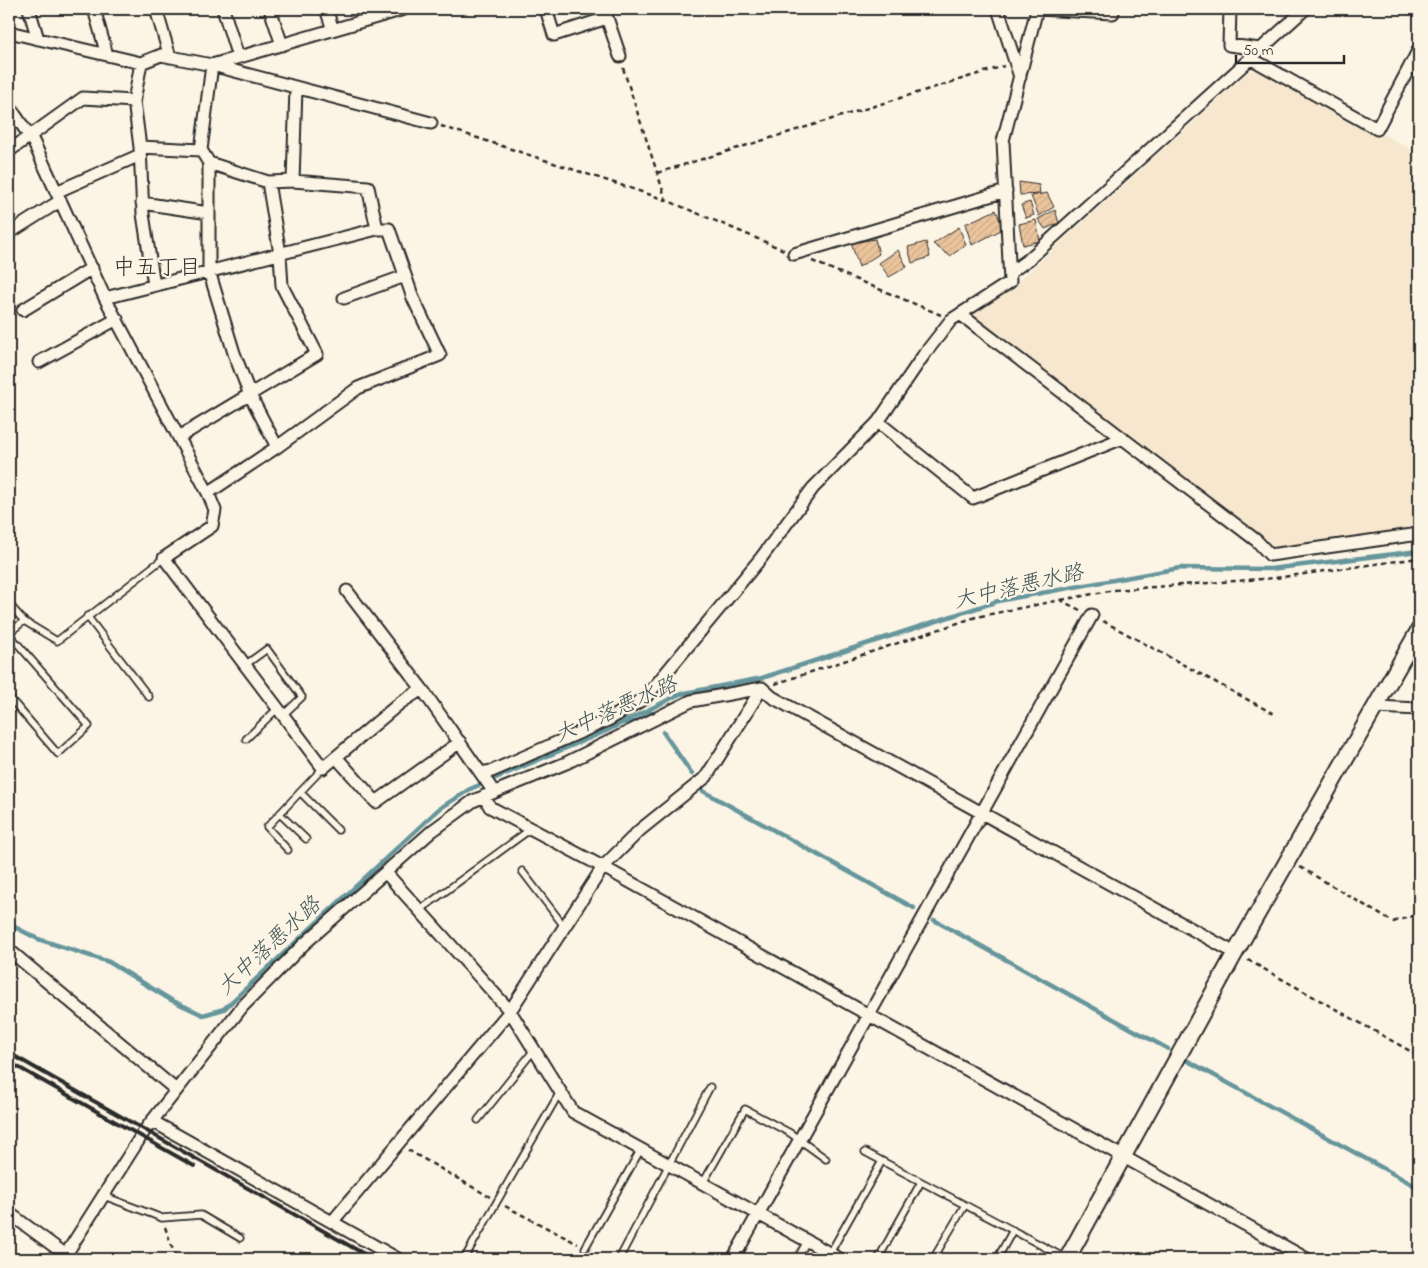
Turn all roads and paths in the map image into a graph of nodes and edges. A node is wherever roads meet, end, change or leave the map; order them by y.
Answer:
1 (29, 9) edge
2 (94, 9) edge
3 (156, 9) edge
4 (223, 9) edge
5 (270, 9) edge
6 (326, 9) edge
7 (404, 9) edge
8 (546, 9) edge
9 (998, 9) edge
10 (1037, 9) edge
11 (1113, 9) edge
12 (1230, 9) edge
13 (1305, 9) edge
14 (383, 12) edge
15 (606, 13) edge
16 (333, 30) junction
17 (9, 32) edge
18 (38, 39) junction
19 (282, 45) junction
20 (1260, 49) junction
21 (1419, 49) edge
22 (107, 55) junction
23 (620, 56) joint
24 (170, 57) junction
25 (238, 58) junction
26 (1250, 58) junction
27 (141, 63) junction
28 (1015, 63) junction
29 (212, 65) junction
30 (1020, 77) junction
31 (296, 88) junction
32 (134, 100) junction
33 (9, 106) edge
34 (431, 123) joint
35 (30, 136) junction
36 (201, 150) junction
37 (9, 151) edge
38 (140, 151) junction
39 (209, 163) junction
40 (657, 173) junction
41 (293, 181) junction
42 (268, 182) junction
43 (1006, 190) junction
44 (58, 196) junction
45 (142, 203) junction
46 (209, 213) junction
47 (377, 229) junction
48 (9, 232) edge
49 (280, 254) junction
50 (794, 254) dead end
51 (92, 268) junction
52 (209, 271) junction
53 (1011, 272) junction
54 (405, 276) junction
55 (154, 285) junction
56 (106, 298) junction
57 (344, 298) dead end
58 (23, 310) dead end
59 (960, 314) junction
60 (117, 319) junction
61 (39, 362) dead end
62 (250, 395) junction
63 (878, 422) junction
64 (179, 437) junction
65 (1123, 438) junction
66 (277, 447) junction
67 (208, 493) junction
68 (1419, 534) edge
69 (164, 558) junction
70 (1419, 558) edge
71 (346, 591) dead end
72 (1060, 600) junction
73 (9, 604) edge
74 (1092, 615) junction
75 (88, 616) junction
76 (24, 621) junction
77 (1419, 630) edge
78 (9, 633) edge
79 (245, 665) junction
80 (762, 688) junction
81 (422, 689) junction
82 (9, 697) edge
83 (149, 697) dead end
84 (1375, 707) junction
85 (1419, 709) edge
86 (280, 712) junction
87 (1274, 714) dead end
88 (246, 739) dead end
89 (460, 742) junction
90 (336, 756) junction
91 (323, 768) junction
92 (482, 773) junction
93 (489, 792) junction
94 (301, 793) junction
95 (981, 812) junction
96 (280, 814) junction
97 (532, 828) junction
98 (338, 830) dead end
99 (306, 840) dead end
100 (288, 850) dead end
101 (1288, 860) junction
102 (603, 867) junction
103 (522, 871) dead end
104 (386, 872) junction
105 (420, 910) junction
106 (1419, 914) edge
107 (564, 926) junction
108 (9, 950) edge
109 (1236, 953) junction
110 (510, 1011) junction
111 (868, 1015) junction
112 (534, 1050) junction
113 (1419, 1056) edge
114 (710, 1087) dead end
115 (176, 1090) junction
116 (560, 1092) junction
117 (478, 1120) dead end
118 (152, 1121) junction
119 (798, 1141) junction
120 (641, 1149) junction
121 (865, 1152) dead end
122 (1123, 1157) junction
123 (826, 1159) dead end
124 (882, 1161) junction
125 (669, 1165) junction
126 (921, 1182) junction
127 (703, 1184) junction
128 (104, 1196) junction
129 (965, 1205) junction
130 (9, 1213) edge
131 (758, 1214) junction
132 (162, 1218) junction
133 (332, 1222) junction
134 (1012, 1230) junction
135 (240, 1238) dead end
136 (807, 1241) junction
137 (585, 1248) dead end
138 (830, 1253) junction
139 (65, 1257) edge
140 (176, 1259) edge
141 (398, 1259) edge
142 (464, 1259) edge
143 (619, 1259) edge
144 (733, 1259) edge
145 (797, 1259) edge
146 (840, 1259) edge
147 (878, 1259) edge
148 (933, 1259) edge
149 (997, 1259) edge
150 (1067, 1259) edge
151 (1307, 1259) edge

1 - 18 street
2 - 22 street
3 - 24 street
4 - 25 street
5 - 19 street
6 - 16 street
7 - 14 street
8 - 15 street
9 - 28 street
10 - 11 street
10 - 30 street
12 - 20 street
13 - 20 street
14 - 16 street
15 - 23 street
16 - 19 street
17 - 18 street
18 - 22 street
19 - 25 street
20 - 26 street
21 - 26 street
22 - 27 street
23 - 40 path
24 - 27 street
24 - 29 street
25 - 29 street
26 - 53 street
27 - 32 street
28 - 30 street
28 - 40 path
29 - 31 street
29 - 36 street
30 - 43 street
31 - 34 street
31 - 41 street
32 - 35 street
32 - 38 street
33 - 35 street
34 - 40 path
35 - 37 street
35 - 44 street
36 - 38 street
36 - 39 street
38 - 44 street
38 - 45 street
39 - 42 street
39 - 46 street
41 - 42 street
41 - 47 street
42 - 49 street
43 - 50 street
43 - 53 street
44 - 48 street
44 - 51 street
45 - 46 street
45 - 55 street
46 - 52 street
47 - 49 street
47 - 54 street
49 - 52 street
49 - 62 street
51 - 56 street
51 - 58 street
52 - 55 street
52 - 62 street
53 - 59 street
54 - 57 street
54 - 66 street
55 - 56 street
56 - 60 street
59 - 63 street
59 - 65 street
60 - 61 street
60 - 64 street
62 - 64 street
62 - 66 street
63 - 65 street
63 - 92 street
64 - 67 street
65 - 68 street
66 - 67 street
67 - 69 street
69 - 75 lane
69 - 79 street
70 - 72 path
71 - 81 street
72 - 74 path
72 - 80 path
73 - 76 lane
74 - 87 path
74 - 95 street
75 - 76 lane
75 - 83 lane
76 - 78 lane
77 - 84 street
78 - 82 lane
79 - 86 street
79 - 86 lane
80 - 93 street
80 - 95 street
80 - 102 street
81 - 89 street
81 - 90 street
84 - 85 street
84 - 101 street
86 - 88 lane
86 - 91 street
89 - 90 street
89 - 92 street
90 - 91 street
91 - 94 lane
92 - 93 street
93 - 97 street
93 - 104 street
94 - 96 lane
94 - 98 lane
95 - 109 street
95 - 111 street
96 - 99 lane
96 - 100 lane
97 - 102 street
97 - 105 lane
101 - 106 path
101 - 109 street
102 - 107 street
102 - 111 street
103 - 107 lane
104 - 105 street
104 - 115 street
105 - 110 street
107 - 110 street
108 - 115 street
109 - 113 path
109 - 122 street
110 - 112 street
110 - 133 street
111 - 119 street
111 - 122 street
112 - 116 street
112 - 117 lane
114 - 125 lane
115 - 118 street
116 - 120 street
116 - 142 lane
118 - 128 street
118 - 133 street
119 - 123 lane
119 - 127 lane
119 - 131 street
120 - 125 street
120 - 137 lane
121 - 124 lane
122 - 150 street
122 - 151 street
124 - 126 lane
124 - 138 lane
125 - 127 street
125 - 143 lane
126 - 129 lane
126 - 147 lane
127 - 131 street
128 - 132 lane
128 - 139 street
129 - 134 lane
129 - 148 lane
130 - 139 street
131 - 136 street
131 - 144 street
132 - 135 lane
132 - 140 path
133 - 141 street
134 - 149 lane
134 - 150 lane
136 - 138 street
136 - 145 lane
138 - 146 street

